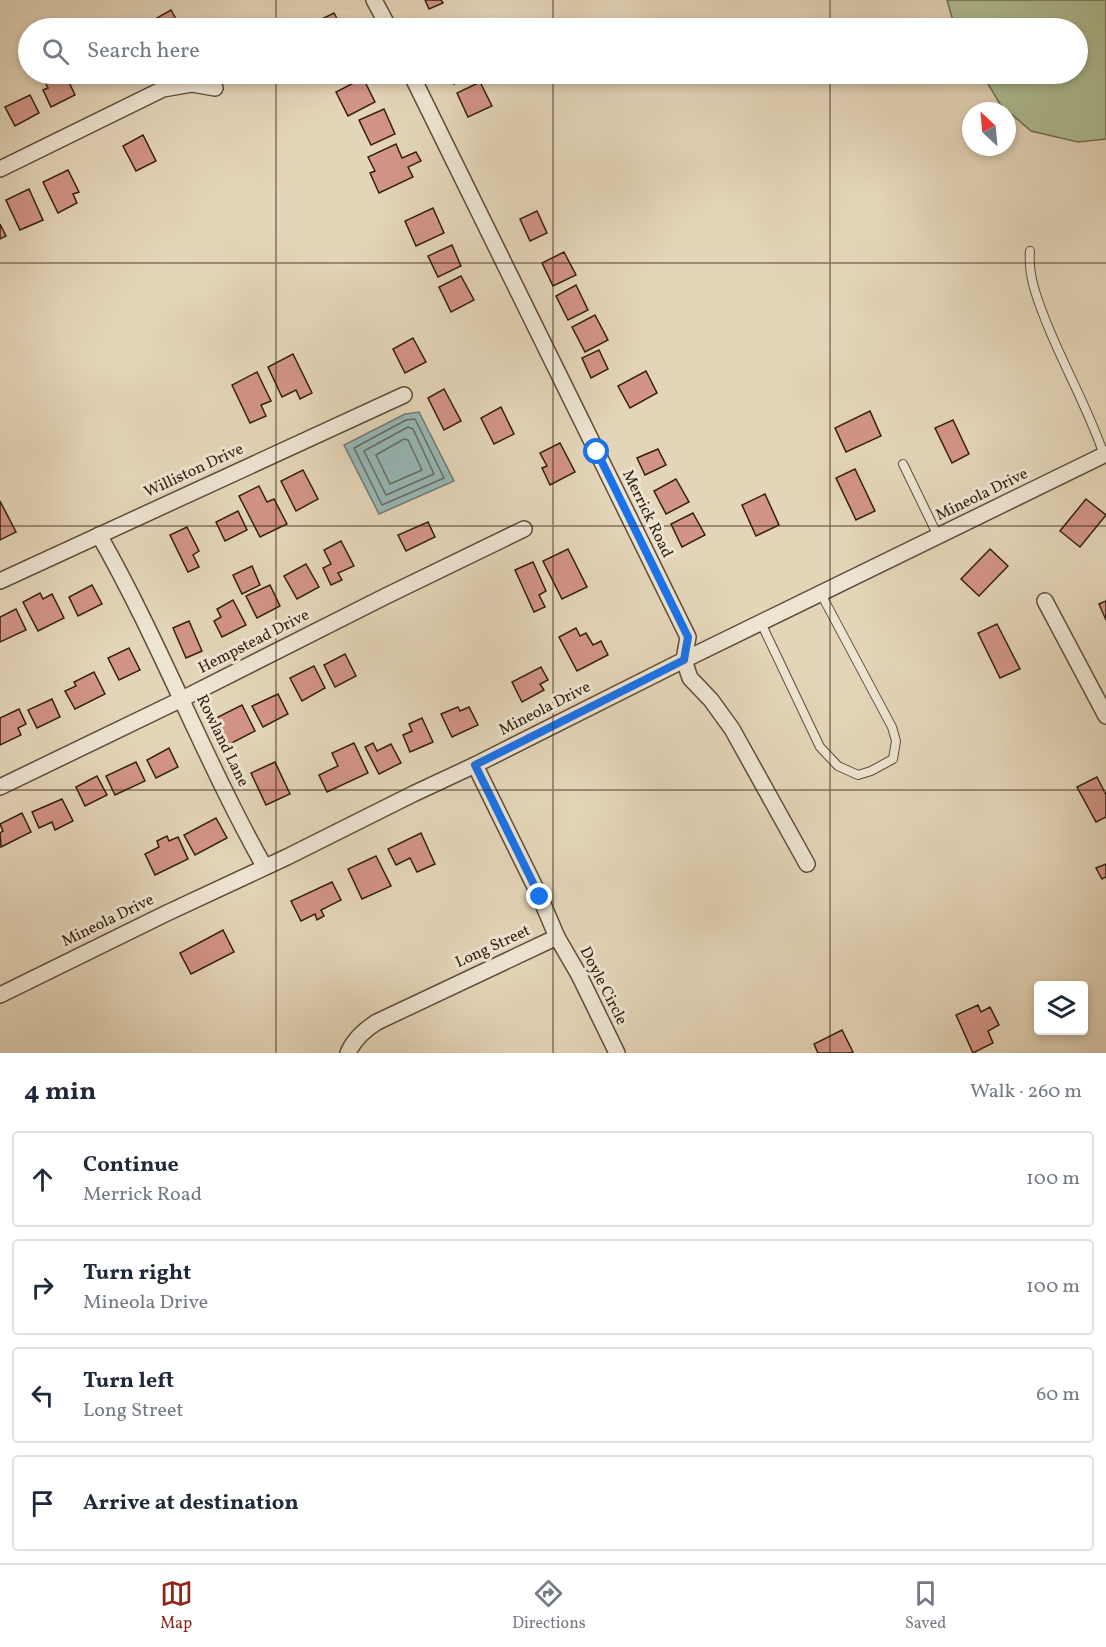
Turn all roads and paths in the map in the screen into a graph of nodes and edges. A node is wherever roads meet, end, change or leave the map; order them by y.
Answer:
1 (374, 0) edge
2 (383, 18) edge
3 (416, 84) edge
4 (215, 88) dead end
5 (0, 169) edge
6 (1030, 251) dead end
7 (404, 395) dead end
8 (1105, 454) edge
9 (903, 464) dead end
10 (524, 529) dead end
11 (99, 535) junction
12 (938, 536) junction
13 (0, 581) edge
14 (821, 594) junction
15 (1045, 601) dead end
16 (761, 623) junction
17 (684, 660) junction
18 (182, 699) junction
19 (1106, 716) edge
20 (475, 765) junction
21 (0, 787) edge
22 (807, 864) dead end
23 (264, 866) junction
24 (557, 937) junction
25 (0, 995) edge
26 (348, 1053) edge
27 (617, 1053) edge

1 - 2 street
3 - 17 street, Merrick Road
4 - 5 street
6 - 8 lane
7 - 11 street, Williston Drive
8 - 12 street, Mineola Drive
9 - 12 lane
10 - 18 street, Hempstead Drive
11 - 13 street, Williston Drive
11 - 18 street, Rowland Lane
12 - 14 street, Mineola Drive
14 - 16 street, Mineola Drive
14 - 16 lane
15 - 19 street
16 - 17 street, Mineola Drive
17 - 20 street, Mineola Drive
17 - 22 street, Merrick Road
18 - 21 street, Hempstead Drive
18 - 23 street, Rowland Lane
20 - 23 street, Mineola Drive
20 - 24 street, Long Street
23 - 25 street, Mineola Drive
24 - 26 street, Long Street
24 - 27 street, Doyle Circle

